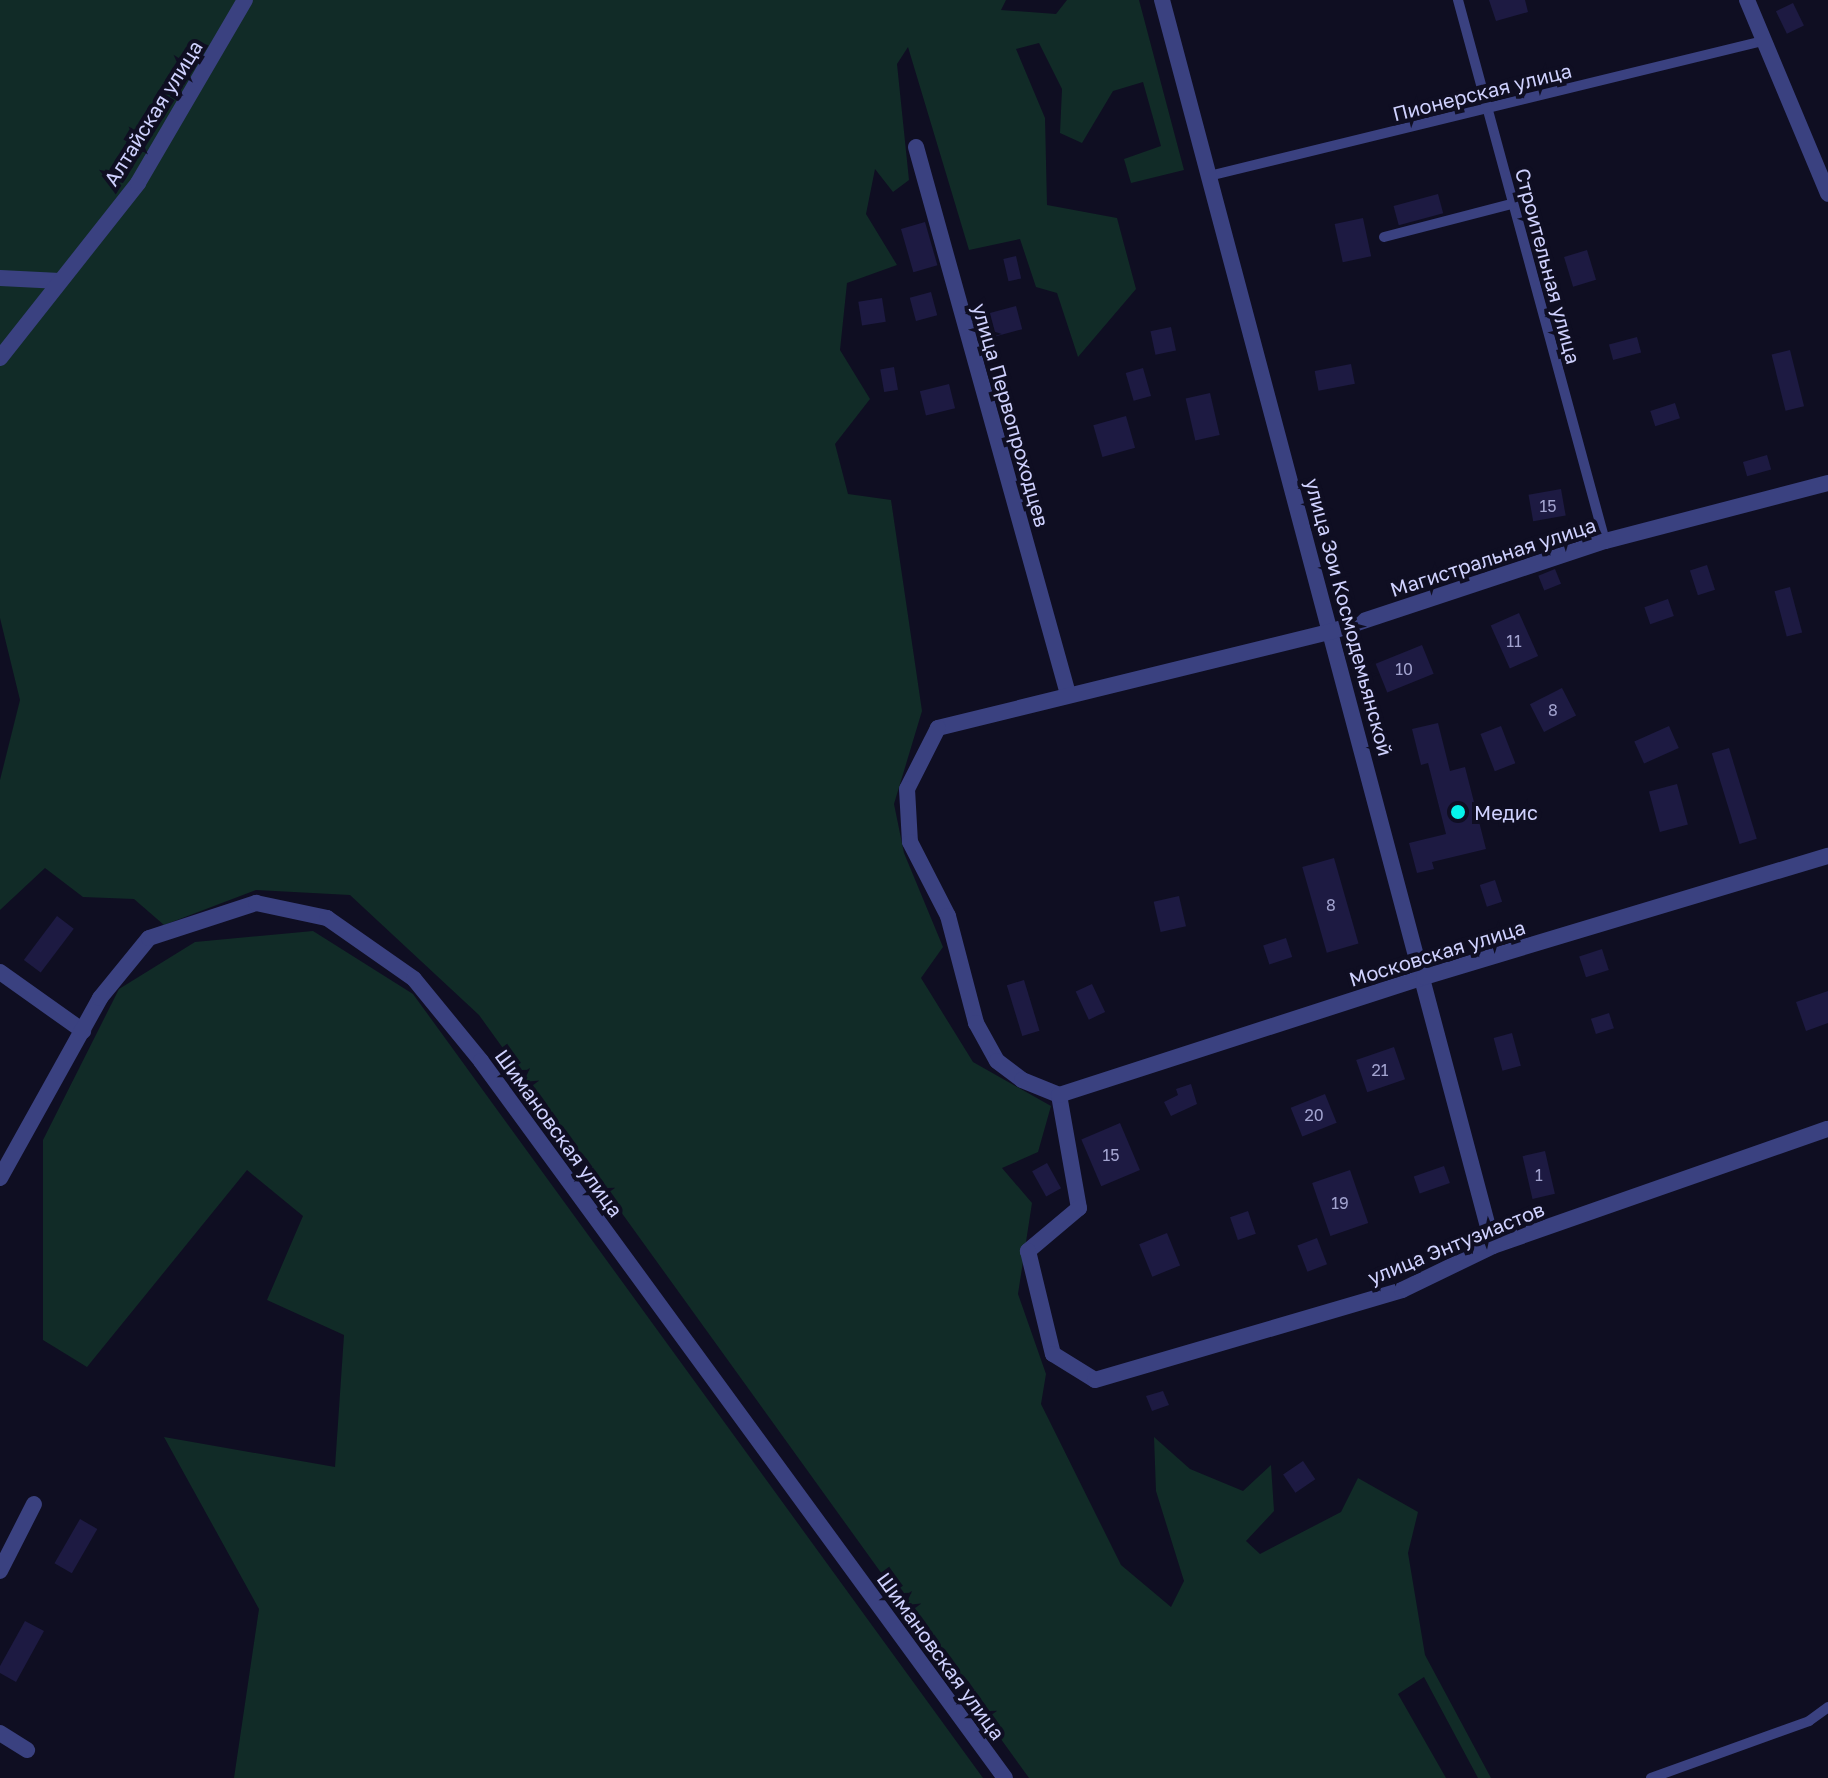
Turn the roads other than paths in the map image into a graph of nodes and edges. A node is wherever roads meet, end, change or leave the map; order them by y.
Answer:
1 (245, 0) edge
2 (1162, 0) edge
3 (1458, 0) edge
4 (1747, 0) edge
5 (1763, 41) junction
6 (1488, 109) junction
7 (916, 147) dead end
8 (1209, 176) junction
9 (1828, 194) edge
10 (1512, 204) junction
11 (1384, 237) dead end
12 (0, 278) edge
13 (60, 281) junction
14 (0, 358) edge
15 (1828, 483) edge
16 (1605, 541) junction
17 (1333, 631) junction
18 (1068, 694) junction
19 (1828, 856) edge
20 (0, 972) edge
21 (1424, 977) junction
22 (83, 1031) junction
23 (1059, 1095) junction
24 (1828, 1129) edge
25 (0, 1178) edge
26 (1493, 1246) junction
27 (34, 1504) dead end
28 (0, 1571) edge
29 (1828, 1707) edge
30 (0, 1733) edge
31 (27, 1750) dead end
32 (1005, 1778) edge
33 (1651, 1778) edge

1 - 13 street, Алтайская улица
2 - 8 street, улица Зои Космодемьянской
3 - 6 lane, Строительная улица
4 - 5 street
5 - 6 lane, Пионерская улица
5 - 9 street
6 - 8 lane, Пионерская улица
6 - 10 lane, Строительная улица
7 - 18 street, улица Первопроходцев
8 - 17 street, улица Зои Космодемьянской
10 - 11 lane
10 - 16 lane, Строительная улица
12 - 13 street
13 - 14 street, Алтайская улица
15 - 16 street, Магистральная улица
16 - 17 street, Магистральная улица
17 - 18 street, Магистральная улица
17 - 21 street, улица Зои Космодемьянской
18 - 23 street, Магистральная улица
19 - 21 street, Московская улица
20 - 22 street
21 - 23 street, Московская улица
21 - 26 street, улица Зои Космодемьянской
22 - 25 street, Шимановская улица
22 - 32 street, Шимановская улица
23 - 26 street, улица Энтузиастов
24 - 26 street, улица Энтузиастов
27 - 28 street
29 - 33 lane
30 - 31 street

